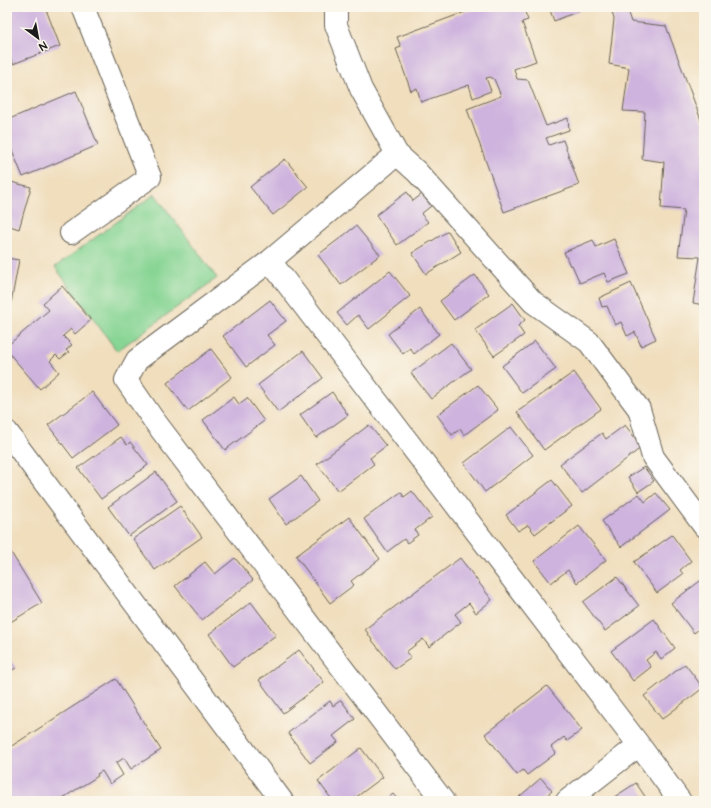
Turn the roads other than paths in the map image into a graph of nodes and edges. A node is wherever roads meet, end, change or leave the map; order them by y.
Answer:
1 (83, 7) edge
2 (336, 7) edge
3 (397, 154) junction
4 (72, 233) dead end
5 (270, 261) junction
6 (7, 432) edge
7 (704, 526) edge
8 (639, 745) junction
9 (282, 801) edge
10 (443, 801) edge
11 (568, 801) edge
12 (680, 801) edge

1 - 4 street
2 - 3 street
3 - 5 street
3 - 7 street
5 - 8 street
5 - 10 street
6 - 9 street
8 - 11 street
8 - 12 street

